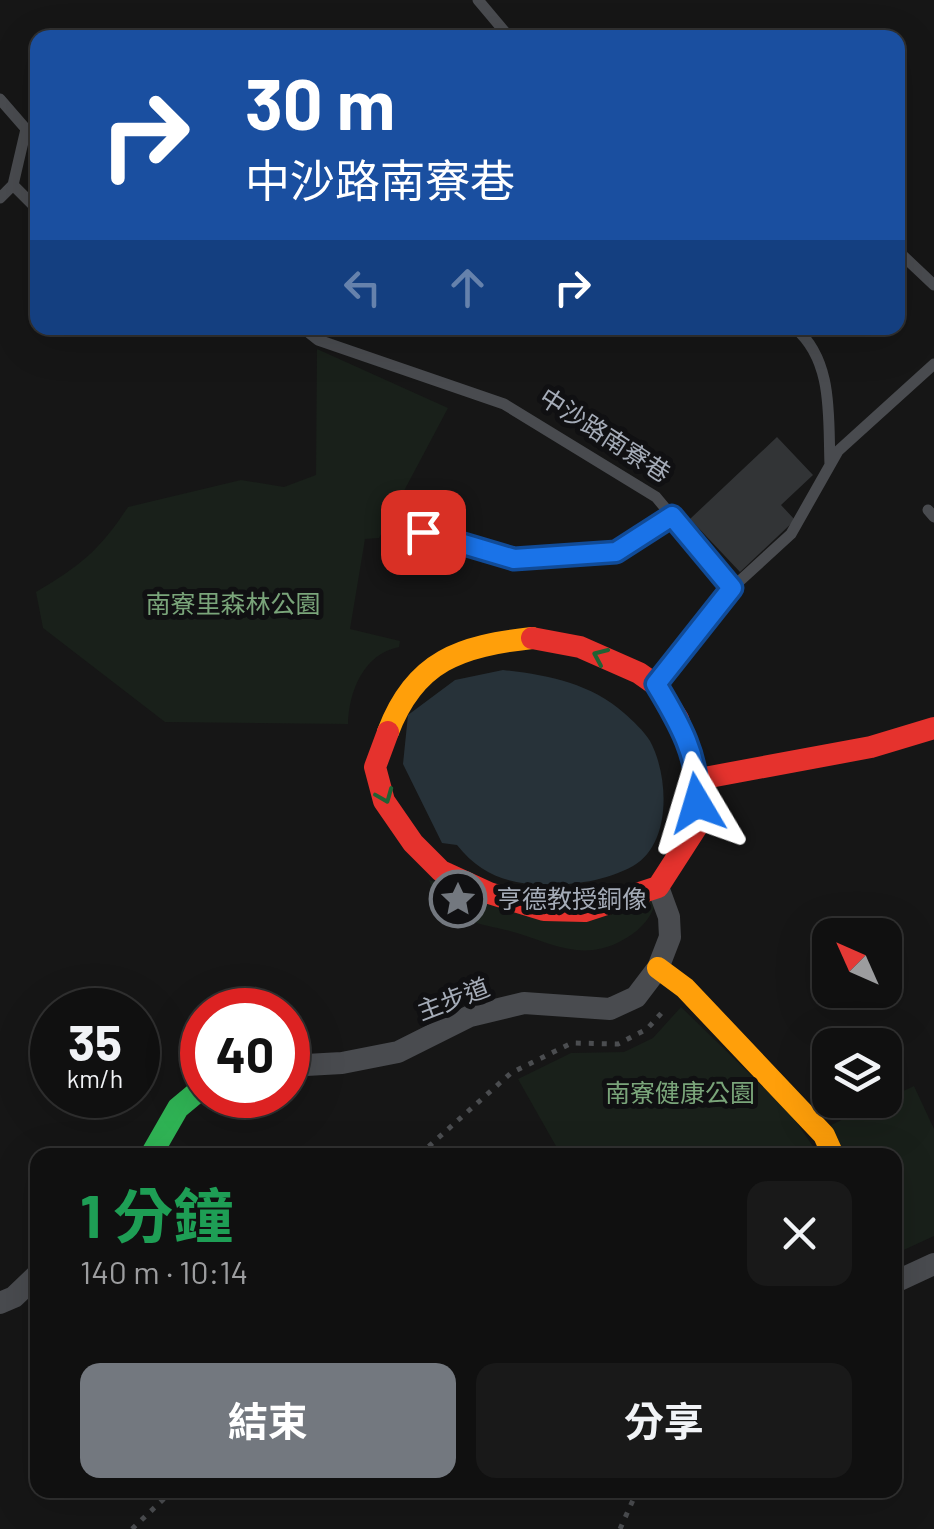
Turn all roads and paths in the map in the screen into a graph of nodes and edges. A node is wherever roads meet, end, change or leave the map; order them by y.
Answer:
1 (478, 0) edge
2 (503, 30) edge
3 (0, 99) edge
4 (13, 185) junction
5 (0, 198) edge
6 (30, 202) edge
7 (905, 258) edge
8 (934, 285) edge
9 (312, 335) edge
10 (804, 335) edge
11 (934, 364) edge
12 (830, 465) junction
13 (672, 516) junction
14 (423, 532) dead end
15 (732, 588) junction
16 (656, 684) junction
17 (934, 728) edge
18 (698, 779) junction
19 (658, 887) junction
20 (658, 968) junction
21 (685, 988) junction
22 (310, 1064) edge
23 (180, 1108) edge
24 (155, 1148) edge
25 (427, 1148) edge
26 (830, 1148) edge
27 (934, 1264) edge
28 (902, 1279) edge
29 (30, 1282) edge
30 (0, 1303) edge
31 (165, 1498) edge
32 (635, 1498) edge
33 (132, 1529) edge
34 (620, 1529) edge

1 - 2 lane
3 - 4 lane
4 - 5 lane
4 - 6 lane
7 - 8 lane
9 - 13 lane, 中沙路南寮巷
10 - 12 lane
11 - 12 lane
12 - 15 lane
13 - 14 lane
13 - 15 lane, 中沙路南寮巷
15 - 16 lane
16 - 18 street
16 -> 19 street
17 - 18 street
18 - 19 street
19 - 20 street
20 - 21 street
20 - 22 street, 主步道
21 - 25 path
21 - 26 street
23 - 24 street
27 - 28 street
29 - 30 street
31 - 33 path
32 - 34 path

